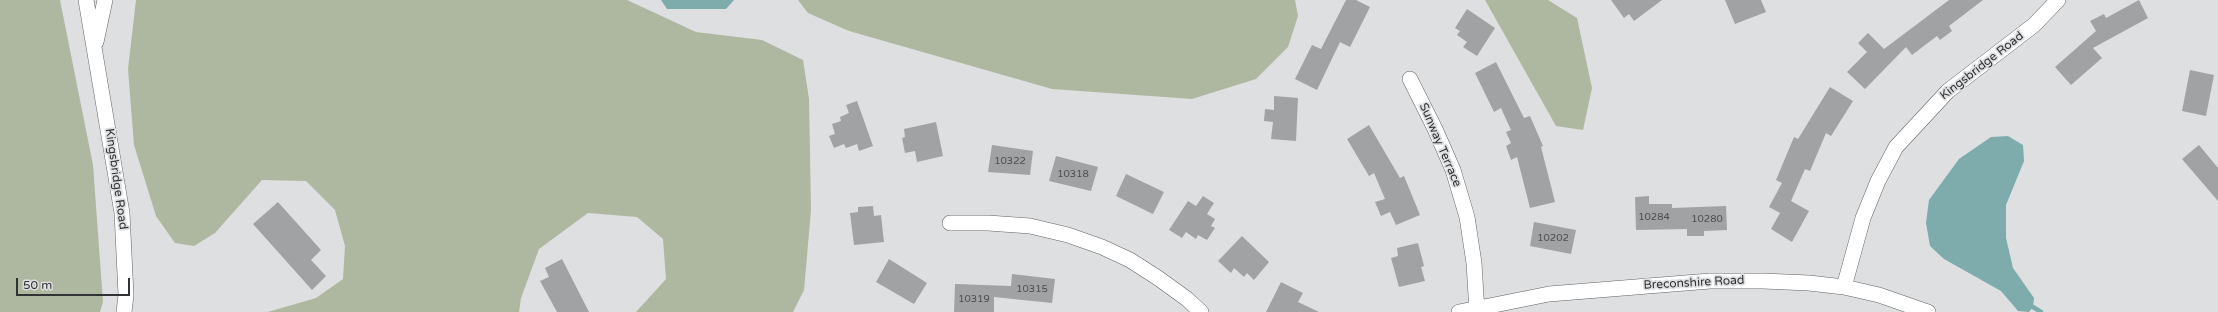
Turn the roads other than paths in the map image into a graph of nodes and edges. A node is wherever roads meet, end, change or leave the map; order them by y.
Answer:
1 (86, 0) edge
2 (106, 0) edge
3 (2058, 0) edge
4 (95, 47) junction
5 (1410, 79) dead end
6 (950, 223) dead end
7 (1844, 287) junction
8 (1477, 310) edge
9 (124, 312) edge
10 (1201, 312) edge
11 (1459, 312) edge
12 (1928, 312) edge

1 - 4 street, Kingsbridge Road
2 - 4 street, Kingsbridge Road
3 - 7 street, Kingsbridge Road
4 - 9 street, Kingsbridge Road
5 - 8 street, Sunway Terrace
6 - 10 street
7 - 8 street, Breconshire Road
7 - 12 street, Breconshire Road
8 - 11 street, Breconshire Road

